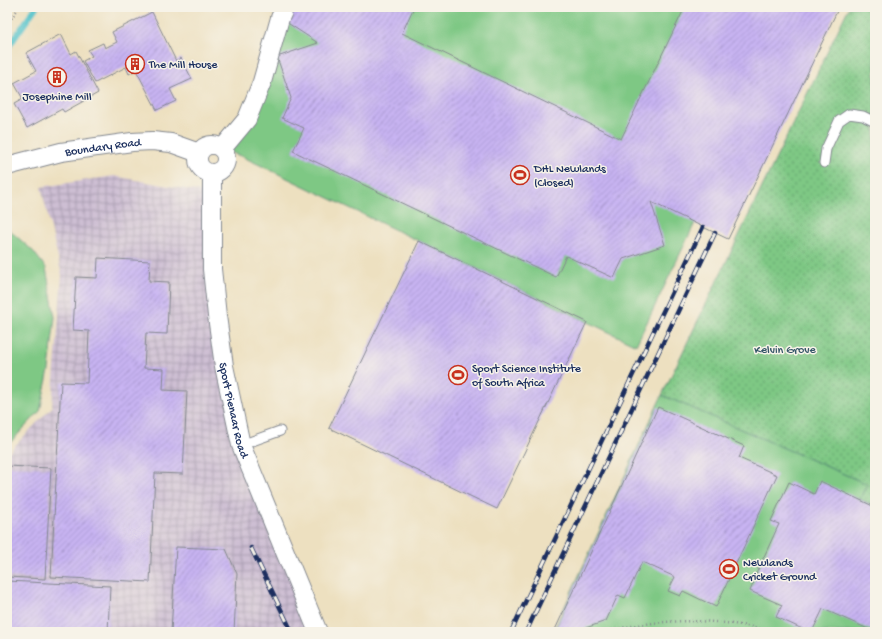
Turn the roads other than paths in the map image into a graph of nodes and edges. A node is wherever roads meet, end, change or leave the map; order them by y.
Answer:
1 (285, 7) edge
2 (875, 122) edge
3 (222, 149) junction
4 (199, 153) junction
5 (824, 163) dead end
6 (7, 166) edge
7 (212, 174) junction
8 (280, 431) dead end
9 (241, 445) junction
10 (318, 632) edge

1 - 3 street
2 - 5 lane
3 - 4 street
3 - 7 street
4 - 6 street, Boundary Road
4 - 7 street
7 - 9 street, Sport Pienaar Road
8 - 9 lane
9 - 10 street, Sport Pienaar Road

